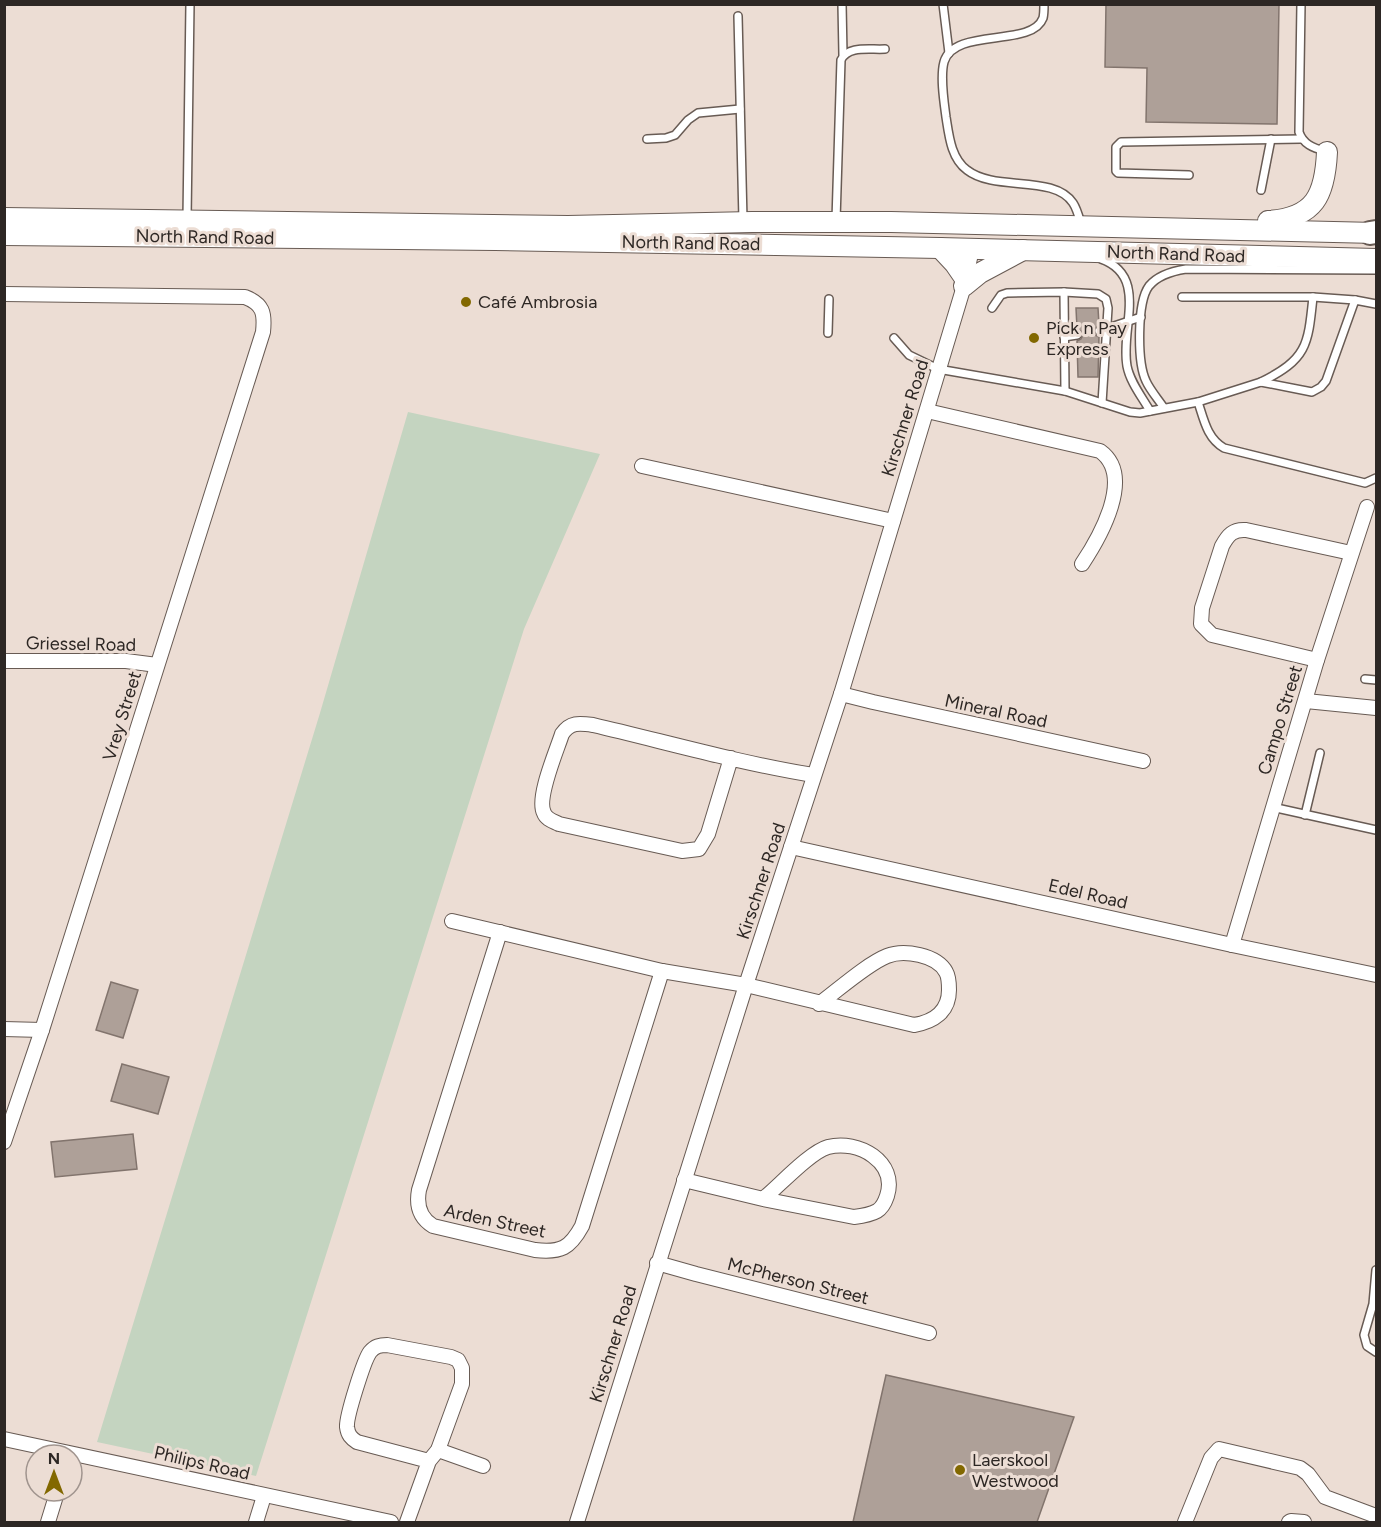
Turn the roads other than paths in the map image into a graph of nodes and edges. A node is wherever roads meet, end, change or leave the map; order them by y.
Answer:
1 (190, 4) edge
2 (842, 4) edge
3 (943, 4) edge
4 (1044, 4) edge
5 (1301, 4) edge
6 (738, 16) dead end
7 (885, 49) dead end
8 (949, 53) junction
9 (843, 55) junction
10 (740, 109) junction
11 (647, 139) dead end
12 (1271, 139) junction
13 (1301, 139) junction
14 (1327, 152) joint
15 (1189, 175) dead end
16 (1261, 190) dead end
17 (4, 218) edge
18 (187, 221) junction
19 (747, 222) junction
20 (836, 222) junction
21 (1081, 226) junction
22 (1178, 228) junction
23 (1374, 233) edge
24 (4, 235) edge
25 (940, 248) junction
26 (972, 249) junction
27 (1025, 249) junction
28 (1077, 251) junction
29 (1377, 259) edge
30 (1377, 270) edge
31 (965, 283) junction
32 (1064, 292) junction
33 (4, 294) edge
34 (1182, 297) dead end
35 (1313, 297) junction
36 (829, 299) dead end
37 (1355, 300) junction
38 (1377, 304) edge
39 (992, 308) dead end
40 (1141, 317) junction
41 (1127, 322) junction
42 (1103, 330) junction
43 (828, 333) dead end
44 (1077, 335) dead end
45 (1064, 337) junction
46 (894, 338) dead end
47 (938, 369) junction
48 (1261, 382) junction
49 (1065, 391) junction
50 (1198, 402) junction
51 (1102, 403) junction
52 (1164, 408) junction
53 (927, 411) junction
54 (1150, 411) junction
55 (642, 466) dead end
56 (1377, 478) edge
57 (1367, 507) dead end
58 (893, 521) junction
59 (1351, 553) junction
60 (1082, 564) dead end
61 (1317, 660) junction
62 (4, 661) edge
63 (157, 665) junction
64 (1365, 679) dead end
65 (1377, 680) edge
66 (841, 694) junction
67 (1306, 701) junction
68 (1377, 708) edge
69 (1320, 753) dead end
70 (731, 758) junction
71 (1143, 761) dead end
72 (813, 775) junction
73 (1272, 807) junction
74 (1305, 814) junction
75 (1377, 830) edge
76 (791, 846) junction
77 (452, 921) dead end
78 (500, 933) junction
79 (1232, 945) junction
80 (662, 971) junction
81 (1377, 975) edge
82 (746, 985) junction
83 (819, 1004) junction
84 (4, 1029) edge
85 (42, 1030) junction
86 (4, 1142) edge
87 (684, 1180) junction
88 (763, 1199) junction
89 (657, 1263) junction
90 (1377, 1270) edge
91 (929, 1333) dead end
92 (1377, 1352) edge
93 (4, 1439) edge
94 (433, 1455) junction
95 (483, 1466) dead end
96 (264, 1496) junction
97 (54, 1503) edge
98 (1377, 1516) edge
99 (48, 1522) edge
100 (256, 1522) edge
101 (391, 1522) edge
102 (407, 1522) edge
103 (577, 1522) edge
104 (1185, 1522) edge
105 (1289, 1522) edge
106 (1304, 1522) edge

1 - 18 lane
2 - 9 lane
3 - 8 lane
4 - 8 lane
5 - 13 lane
6 - 10 lane
7 - 9 lane
8 - 21 lane
9 - 20 lane
10 - 11 lane
10 - 19 lane
12 - 13 lane
12 - 15 lane
12 - 16 lane
13 - 14 lane
14 - 22 main road
17 - 18 main road, North Rand Road
18 - 19 main road, North Rand Road
19 - 20 main road, North Rand Road
19 - 26 main road
20 - 21 main road, North Rand Road
21 - 22 main road, North Rand Road
22 - 23 main road, North Rand Road
24 - 25 main road, North Rand Road
25 - 26 main road, North Rand Road
25 - 31 main road
26 - 27 main road, North Rand Road
26 - 31 street, Kirschner Road
27 - 28 main road, North Rand Road
27 - 31 main road
28 - 29 main road, North Rand Road
28 - 41 lane
30 - 40 lane
31 - 47 street, Kirschner Road
32 - 39 lane
32 - 42 lane
32 - 45 lane
33 - 63 street, Vrey Street
34 - 35 lane
35 - 37 lane
35 - 48 lane
36 - 43 lane
37 - 38 lane
37 - 48 lane
40 - 41 lane
40 - 52 lane
41 - 42 lane
41 - 54 lane
42 - 51 lane
44 - 45 lane
45 - 49 lane
46 - 47 lane
47 - 49 lane
47 - 53 street, Kirschner Road
48 - 50 lane
49 - 51 lane
50 - 52 lane
50 - 56 lane
51 - 54 lane
52 - 54 lane
53 - 58 street, Kirschner Road
53 - 60 street
55 - 58 street
57 - 59 street, Campo Street
58 - 66 street, Kirschner Road
59 - 61 street, Campo Street
59 - 61 street
61 - 67 street, Campo Street
62 - 63 street, Griessel Road
63 - 85 street, Vrey Street
64 - 65 lane
66 - 71 street, Mineral Road
66 - 72 street, Kirschner Road
67 - 68 street
67 - 73 street, Campo Street
69 - 74 lane
70 - 70 street
70 - 72 street
72 - 76 street, Kirschner Road
73 - 74 lane
73 - 79 street, Campo Street
74 - 75 lane
76 - 79 street, Edel Road
76 - 82 street, Kirschner Road
77 - 78 street
78 - 80 street
78 - 80 street, Arden Street
79 - 81 street, Edel Road
80 - 82 street
82 - 83 street
82 - 87 street, Kirschner Road
83 - 83 street
84 - 85 street
85 - 86 street, Vrey Street
87 - 88 street
87 - 89 street, Kirschner Road
88 - 88 street
89 - 91 street, McPherson Street
89 - 103 street, Kirschner Road
90 - 92 lane
93 - 96 street, Philips Road
94 - 94 street
94 - 95 street
94 - 102 street
96 - 100 street
96 - 101 street, Philips Road
97 - 99 street
98 - 104 street
105 - 106 street

